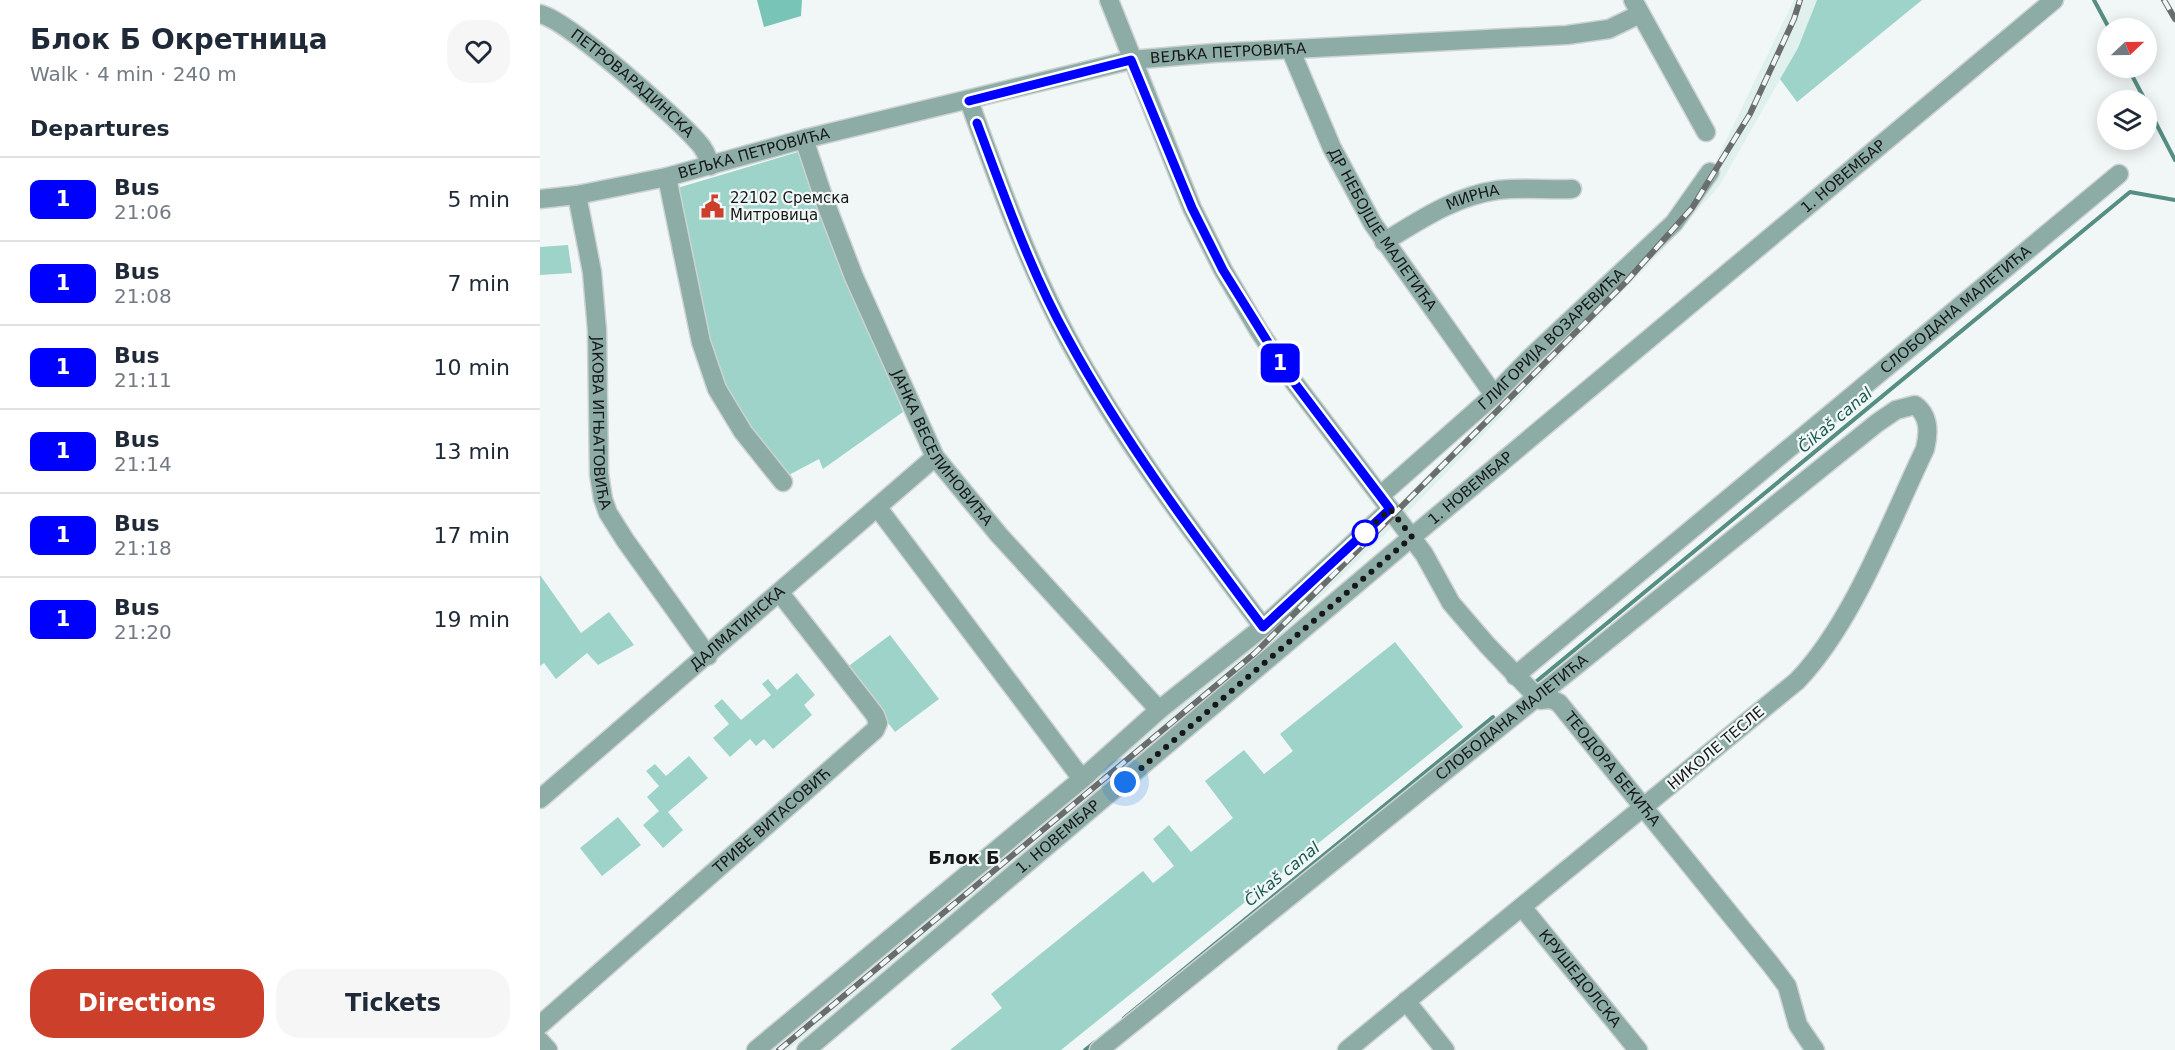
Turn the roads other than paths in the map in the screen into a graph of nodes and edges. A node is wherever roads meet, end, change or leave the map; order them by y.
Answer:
1 (1109, 0) edge
2 (2054, 0) edge
3 (1636, 7) edge
4 (540, 14) edge
5 (1291, 51) junction
6 (1131, 60) junction
7 (969, 101) junction
8 (1706, 132) dead end
9 (804, 139) junction
10 (710, 166) junction
11 (1710, 172) dead end
12 (2120, 174) dead end
13 (667, 177) junction
14 (1572, 189) dead end
15 (577, 195) junction
16 (540, 199) edge
17 (1384, 242) junction
18 (1494, 395) junction
19 (1925, 416) joint
20 (935, 457) junction
21 (783, 482) dead end
22 (1386, 502) junction
23 (878, 508) junction
24 (1412, 537) junction
25 (780, 593) junction
26 (1263, 627) junction
27 (708, 656) junction
28 (1517, 678) junction
29 (1537, 697) junction
30 (1159, 710) junction
31 (1082, 779) junction
32 (540, 799) edge
33 (1646, 808) junction
34 (1522, 907) junction
35 (1406, 1001) junction
36 (540, 1025) edge
37 (540, 1041) edge
38 (548, 1050) edge
39 (756, 1050) edge
40 (806, 1050) edge
41 (1099, 1050) edge
42 (1347, 1050) edge
43 (1445, 1050) edge
44 (1638, 1050) edge
45 (1815, 1050) edge

1 - 6 street, ТЕОДОРА БЕКИЋА
2 - 24 street, 1. НОВЕМБАР
3 - 5 street, ВЕЉКА ПЕТРОВИЋА
3 - 8 street
4 - 10 street, ПЕТРОВАРАДИНСКА
5 - 6 street, ВЕЉКА ПЕТРОВИЋА
5 - 17 street, ДР НЕБОЈШЕ МАЛЕТИЋА
6 - 7 street, ВЕЉКА ПЕТРОВИЋА
6 - 22 street, ТЕОДОРА БЕКИЋА
7 - 9 street, ВЕЉКА ПЕТРОВИЋА
7 - 26 street
9 - 10 street, ВЕЉКА ПЕТРОВИЋА
9 - 20 street, ЈАНКА ВЕСЕЛИНОВИЋА
10 - 13 street, ВЕЉКА ПЕТРОВИЋА
11 - 18 street, ГЛИГОРИЈА ВОЗАРЕВИЋА
12 - 28 street, СЛОБОДАНА МАЛЕТИЋА
13 - 15 street, ВЕЉКА ПЕТРОВИЋА
13 - 21 street
14 - 17 street, МИРНА
15 - 16 street
15 - 27 street, ЈАКОВА ИГЊАТОВИЋА
17 - 18 street, ДР НЕБОЈШЕ МАЛЕТИЋА
18 - 22 street, ГЛИГОРИЈА ВОЗАРЕВИЋА
19 - 29 street, СЛОБОДАНА МАЛЕТИЋА
19 - 33 street, НИКОЛЕ ТЕСЛЕ
20 - 23 street, ДАЛМАТИНСКА
20 - 30 street, ЈАНКА ВЕСЕЛИНОВИЋА
22 - 24 street, ТЕОДОРА БЕКИЋА
22 - 26 street, 1. НОВЕМБАР
23 - 25 street, ДАЛМАТИНСКА
23 - 31 street
24 - 28 street, ТЕОДОРА БЕКИЋА
24 - 40 street, 1. НОВЕМБАР
25 - 27 street, ДАЛМАТИНСКА
25 - 36 street, ТРИВЕ ВИТАСОВИЋ
26 - 30 street, 1. НОВЕМБАР
27 - 32 street, ДАЛМАТИНСКА
28 - 29 street, ТЕОДОРА БЕКИЋА
29 - 33 street, ТЕОДОРА БЕКИЋА
29 - 41 street, СЛОБОДАНА МАЛЕТИЋА
30 - 31 street, 1. НОВЕМБАР
31 - 39 street, 1. НОВЕМБАР
33 - 34 street, НИКОЛЕ ТЕСЛЕ
33 - 45 street, ТЕОДОРА БЕКИЋА
34 - 35 street, НИКОЛЕ ТЕСЛЕ
34 - 44 street, КРУШЕДОЛСКА
35 - 42 street, НИКОЛЕ ТЕСЛЕ
35 - 43 street
37 - 38 street

